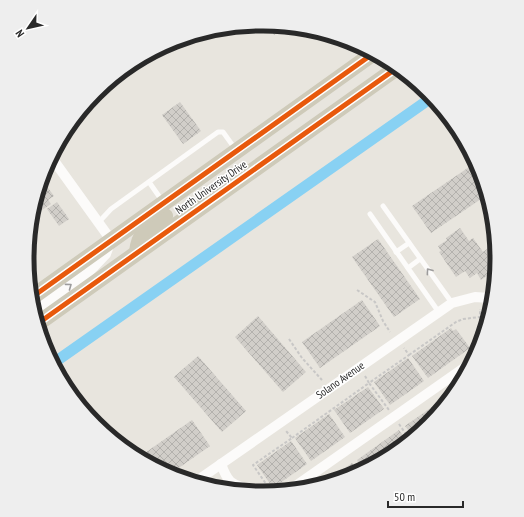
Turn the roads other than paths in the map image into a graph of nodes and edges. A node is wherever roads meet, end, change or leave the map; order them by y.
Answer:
1 (368, 57) edge
2 (392, 72) edge
3 (256, 136) junction
4 (237, 150) junction
5 (56, 163) edge
6 (149, 182) junction
7 (164, 203) junction
8 (383, 206) dead end
9 (370, 214) dead end
10 (98, 223) junction
11 (111, 240) junction
12 (409, 243) junction
13 (137, 252) junction
14 (396, 252) junction
15 (420, 259) junction
16 (408, 268) junction
17 (37, 295) edge
18 (486, 298) edge
19 (452, 303) junction
20 (438, 311) junction
21 (43, 320) edge
22 (460, 371) edge
23 (221, 464) junction
24 (204, 478) edge
25 (298, 483) edge
26 (232, 484) edge

1 - 3 main road, North University Drive
2 - 13 main road, North University Drive
3 - 4 main road, North University Drive
3 - 13 main road
4 - 6 lane
4 - 7 main road, North University Drive
5 - 10 street
6 - 7 lane
6 - 10 lane
7 - 11 main road, North University Drive
8 - 12 lane
9 - 14 lane
10 - 11 street
11 - 17 main road, North University Drive
12 - 14 lane
12 - 15 lane
21 -> 13 main road, North University Drive
14 - 16 lane
15 - 16 lane
19 -> 15 lane
16 - 20 lane
18 - 19 street, Solano Avenue
19 - 20 street, Solano Avenue
20 - 23 street, Solano Avenue
22 - 25 street
23 - 24 street, Solano Avenue
23 - 26 street

